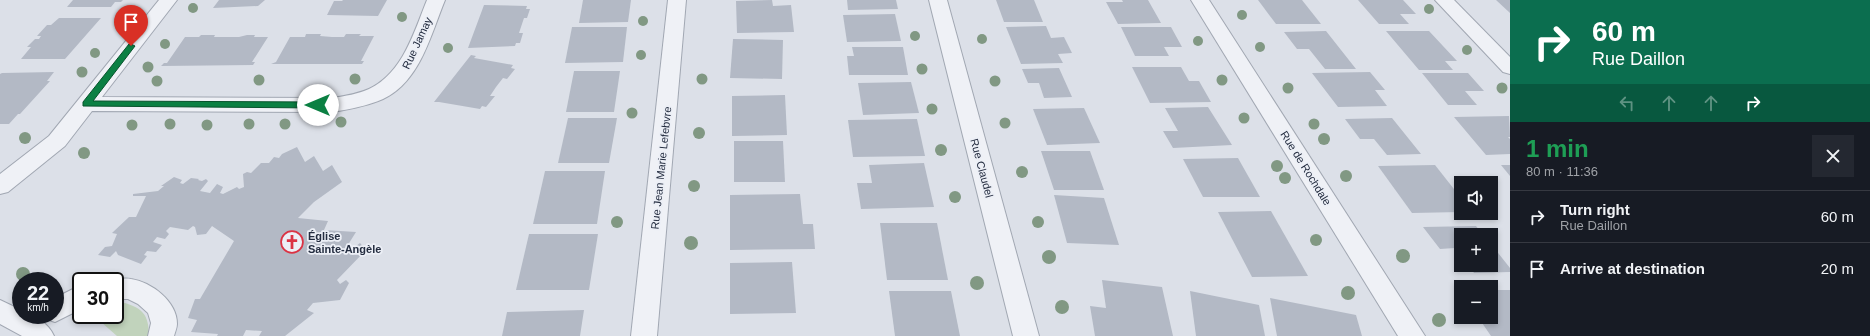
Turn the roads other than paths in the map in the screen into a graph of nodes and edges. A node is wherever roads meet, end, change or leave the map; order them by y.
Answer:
1 (168, 0) edge
2 (436, 0) edge
3 (677, 0) edge
4 (938, 0) edge
5 (1200, 0) edge
6 (1444, 0) edge
7 (1510, 68) edge
8 (86, 104) junction
9 (0, 186) edge
10 (124, 289) edge
11 (0, 311) edge
12 (40, 326) edge
13 (162, 336) edge
14 (644, 336) edge
15 (1026, 336) edge
16 (1412, 336) edge

1 - 8 street
2 - 8 street, Rue Jamay
3 - 14 street, Rue Jean Marie Lefebvre
4 - 15 street, Rue Claudel
5 - 16 street, Rue de Rochdale
6 - 7 street
8 - 9 street
10 - 13 street
11 - 12 street

